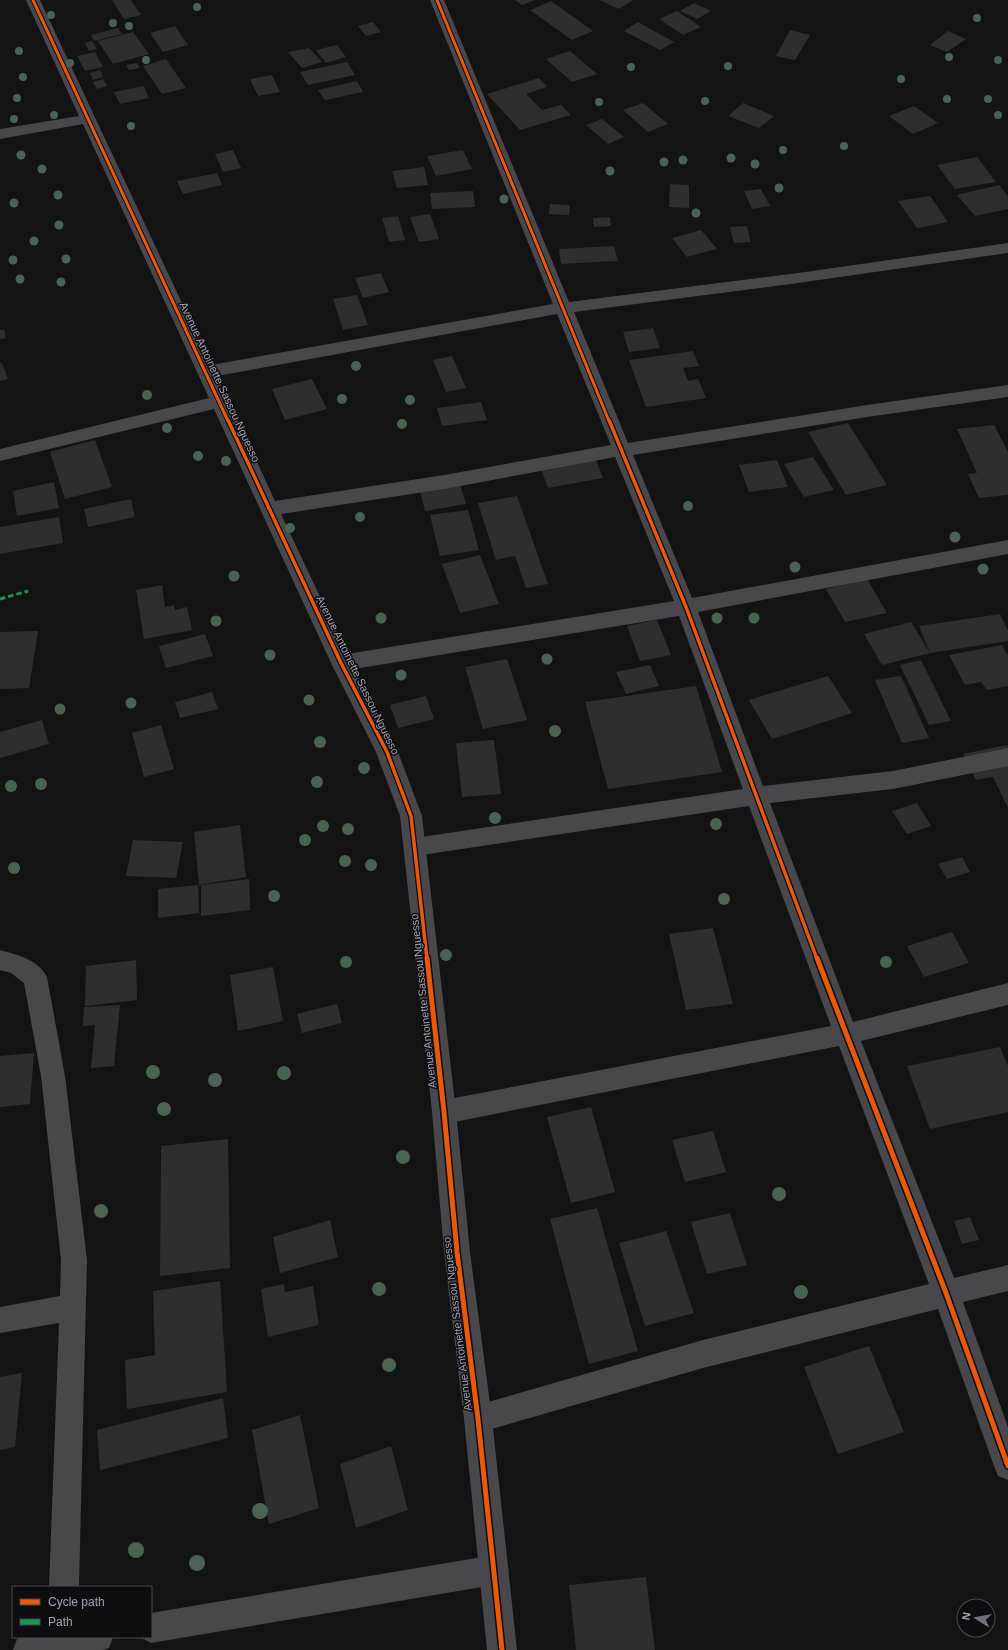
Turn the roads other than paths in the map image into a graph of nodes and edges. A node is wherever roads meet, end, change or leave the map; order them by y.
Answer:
1 (33, 0) edge
2 (437, 0) edge
3 (88, 119) junction
4 (0, 134) edge
5 (1003, 248) edge
6 (1008, 264) edge
7 (563, 308) junction
8 (206, 372) junction
9 (1008, 391) edge
10 (219, 402) junction
11 (621, 450) junction
12 (0, 454) edge
13 (269, 508) junction
14 (1008, 547) edge
15 (686, 607) junction
16 (341, 663) junction
17 (1008, 757) edge
18 (757, 796) junction
19 (415, 847) junction
20 (0, 960) edge
21 (1008, 994) edge
22 (847, 1034) junction
23 (444, 1112) junction
24 (1008, 1278) edge
25 (946, 1293) junction
26 (72, 1307) junction
27 (0, 1320) edge
28 (478, 1419) junction
29 (1008, 1466) edge
30 (494, 1570) junction
31 (64, 1586) edge
32 (152, 1628) edge
33 (92, 1638) edge
34 (63, 1643) edge
35 (28, 1650) edge
36 (502, 1650) edge

1 - 3 street, Avenue Antoinette Sassou Nguesso
2 - 7 street
3 - 4 street
3 - 8 street, Avenue Antoinette Sassou Nguesso
5 - 6 street
5 - 7 street
7 - 8 street
7 - 11 street
8 - 10 street, Avenue Antoinette Sassou Nguesso
9 - 11 street
10 - 12 street
10 - 13 street, Avenue Antoinette Sassou Nguesso
11 - 13 street
11 - 15 street
13 - 16 street, Avenue Antoinette Sassou Nguesso
14 - 15 street
15 - 16 street
15 - 18 street
16 - 19 street, Avenue Antoinette Sassou Nguesso
17 - 18 street
18 - 19 street
18 - 22 street
19 - 23 street, Avenue Antoinette Sassou Nguesso
20 - 26 street
21 - 22 street
22 - 23 street
22 - 25 street
23 - 28 street, Avenue Antoinette Sassou Nguesso
24 - 25 street
25 - 28 street
25 - 29 street
26 - 27 street
26 - 31 street
28 - 30 street, Avenue Antoinette Sassou Nguesso
30 - 32 street
30 - 36 street, Avenue Antoinette Sassou Nguesso
33 - 34 street
34 - 35 street

